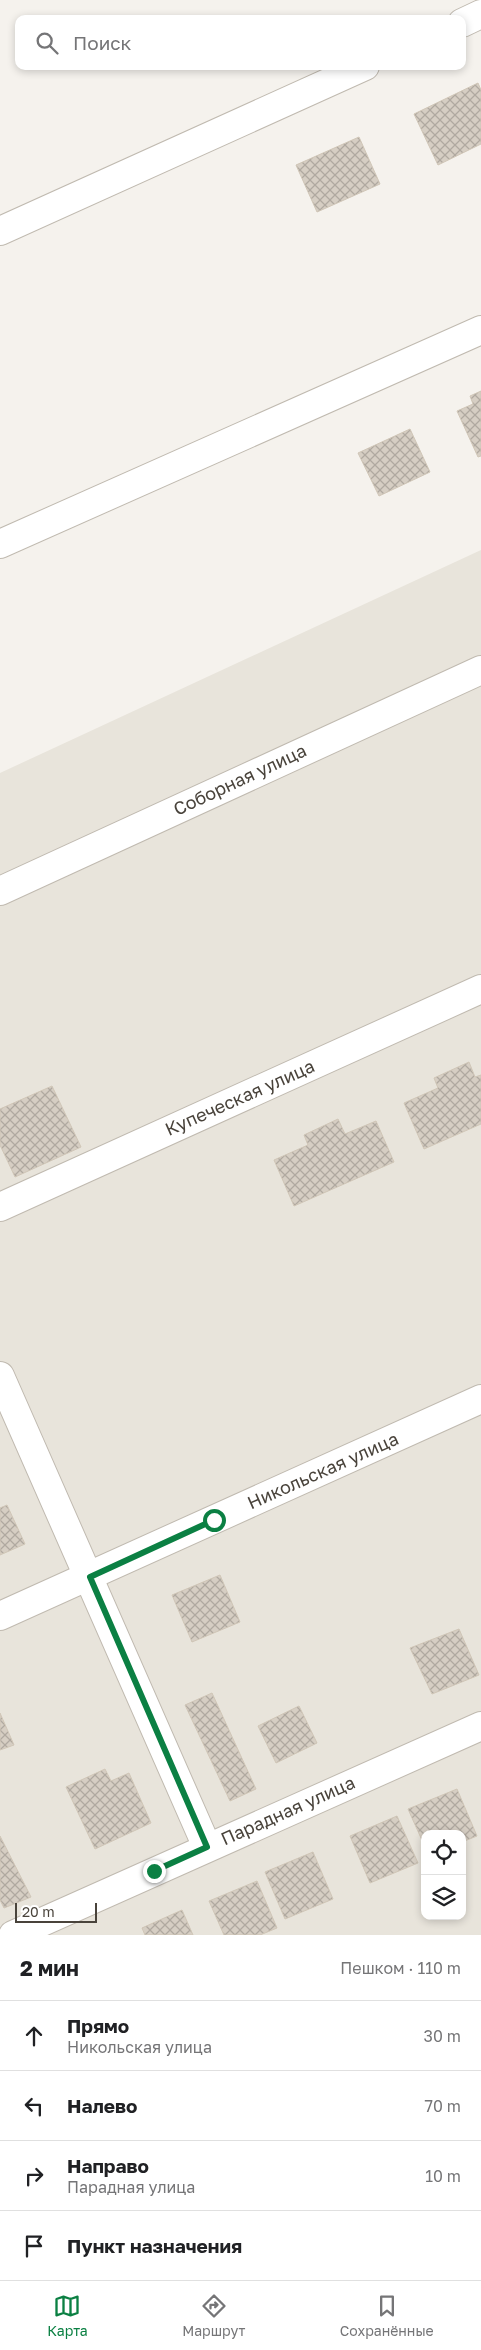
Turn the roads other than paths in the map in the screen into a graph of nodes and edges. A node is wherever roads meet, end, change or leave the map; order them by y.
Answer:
1 (481, 14) edge
2 (466, 21) edge
3 (356, 70) edge
4 (0, 230) edge
5 (481, 330) edge
6 (0, 544) edge
7 (481, 670) edge
8 (0, 891) edge
9 (481, 989) edge
10 (0, 1207) edge
11 (0, 1376) edge
12 (481, 1399) edge
13 (90, 1577) junction
14 (0, 1616) edge
15 (481, 1726) edge
16 (207, 1847) junction
17 (13, 1935) edge

1 - 2 street
3 - 4 street
5 - 6 street
7 - 8 street, Соборная улица
9 - 10 street, Купеческая улица
11 - 13 street
12 - 13 street, Никольская улица
13 - 14 street, Никольская улица
13 - 16 street
15 - 16 street, Парадная улица
16 - 17 street, Парадная улица

